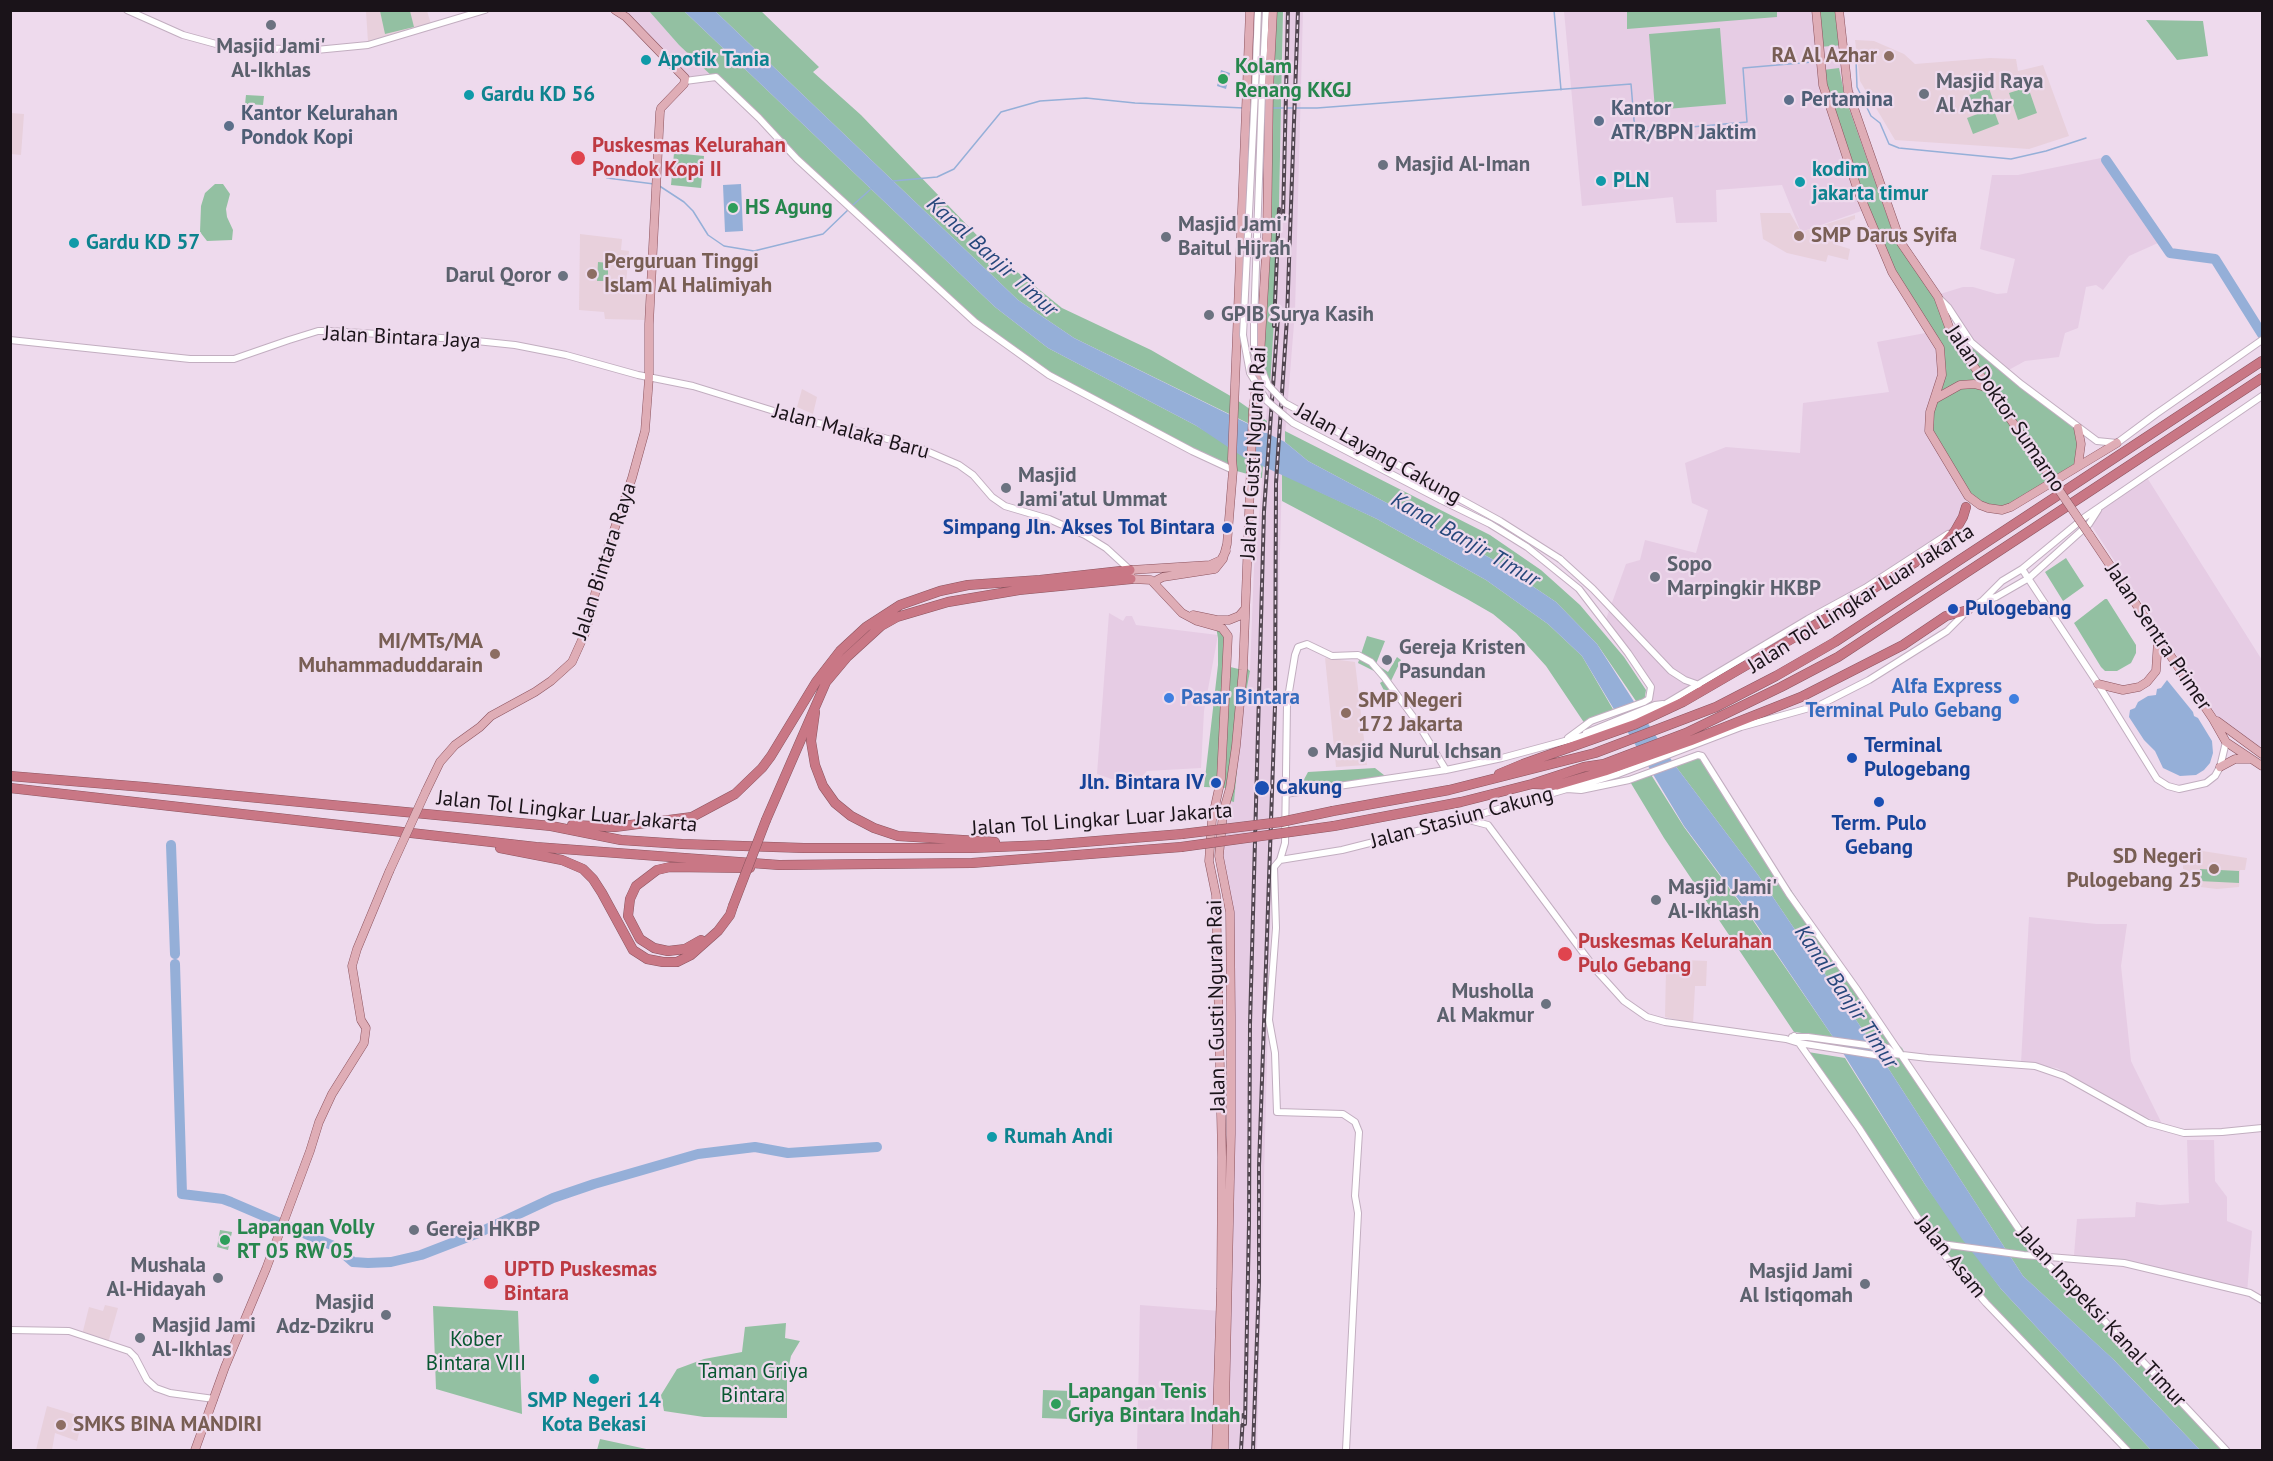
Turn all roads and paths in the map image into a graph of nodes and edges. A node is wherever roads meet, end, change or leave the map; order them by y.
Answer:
1 (127, 10) edge
2 (485, 10) edge
3 (615, 10) edge
4 (1250, 10) edge
5 (1258, 10) edge
6 (1266, 10) edge
7 (1273, 10) edge
8 (1816, 10) edge
9 (1839, 10) edge
10 (624, 14) edge
11 (685, 81) junction
12 (1262, 91) junction
13 (1241, 236) junction
14 (1267, 237) junction
15 (1938, 297) junction
16 (10, 340) edge
17 (2262, 340) edge
18 (2262, 361) edge
19 (650, 378) junction
20 (2262, 378) edge
21 (1992, 392) junction
22 (2262, 396) edge
23 (1935, 399) junction
24 (2078, 428) junction
25 (2117, 443) junction
26 (2078, 466) junction
27 (1233, 470) junction
28 (1968, 496) junction
29 (1966, 507) junction
30 (2098, 510) junction
31 (2089, 534) joint
32 (1226, 551) junction
33 (2022, 568) junction
34 (1130, 574) junction
35 (2029, 578) junction
36 (1156, 584) junction
37 (1167, 600) junction
38 (1982, 601) junction
39 (1246, 607) junction
40 (1968, 610) junction
41 (2158, 640) junction
42 (825, 671) junction
43 (2098, 684) junction
44 (1699, 685) junction
45 (817, 698) junction
46 (1664, 708) junction
47 (2213, 719) junction
48 (1598, 732) junction
49 (1690, 740) junction
50 (1708, 740) junction
51 (1565, 741) junction
52 (2226, 742) junction
53 (2262, 754) edge
54 (1699, 755) junction
55 (2250, 759) junction
56 (2220, 766) junction
57 (2262, 766) edge
58 (1626, 767) junction
59 (1446, 770) junction
60 (10, 776) edge
61 (1484, 782) junction
62 (1532, 784) junction
63 (10, 788) edge
64 (1567, 789) junction
65 (1285, 794) junction
66 (1492, 811) junction
67 (764, 817) junction
68 (1465, 819) junction
69 (1488, 825) junction
70 (551, 826) junction
71 (471, 840) junction
72 (1285, 843) junction
73 (1047, 845) junction
74 (1293, 859) junction
75 (1280, 860) junction
76 (765, 863) junction
77 (732, 902) junction
78 (1794, 1036) junction
79 (1786, 1039) junction
80 (1808, 1041) junction
81 (1799, 1043) junction
82 (1898, 1054) junction
83 (2262, 1128) edge
84 (1934, 1243) junction
85 (2039, 1256) junction
86 (2262, 1300) edge
87 (10, 1330) edge
88 (214, 1399) junction
89 (1221, 1401) junction
90 (195, 1450) edge
91 (1216, 1450) edge
92 (1224, 1450) edge
93 (1346, 1450) edge
94 (2127, 1450) edge
95 (2226, 1450) edge

1 - 2 street
3 - 10 main road
4 - 13 main road, Jalan I Gusti Ngurah Rai
5 - 12 street, Jalan Layang Cakung
6 - 12 street, Jalan Layang Cakung
7 - 12 main road, Jalan I Gusti Ngurah Rai
8 - 23 main road, Jalan Doktor Sumarno
9 - 15 main road, Jalan Doktor Sumarno
10 - 11 main road
11 - 19 main road, Jalan Bintara Raya
11 - 27 street
12 - 14 main road, Jalan I Gusti Ngurah Rai
12 - 44 street, Jalan Layang Cakung, bridge
12 - 51 street, Jalan Layang Cakung, bridge
13 - 14 main road
13 - 27 main road, Jalan I Gusti Ngurah Rai
14 - 39 main road, Jalan I Gusti Ngurah Rai
15 - 21 main road, Jalan Doktor Sumarno
15 - 24 street
16 - 19 street, Jalan Bintara Jaya
17 - 25 street
18 - 61 highway, Jalan Tol Lingkar Luar Jakarta
19 - 34 street, Jalan Malaka Baru
19 - 88 main road, Jalan Bintara Raya, bridge
20 - 49 highway, Jalan Tol Lingkar Luar Jakarta
21 - 23 main road
21 - 31 main road, Jalan Doktor Sumarno, bridge
22 - 30 street
23 - 28 main road, Jalan Doktor Sumarno
24 - 25 street
24 - 26 main road
25 - 26 main road
26 - 28 main road
27 - 32 main road, Jalan I Gusti Ngurah Rai
28 - 29 street
29 - 44 street
29 - 46 highway
30 - 33 street
30 - 35 street
31 - 41 main road, Jalan Sentra Primer
32 - 34 main road, Jalan I Gusti Ngurah Rai
32 - 36 main road, Jalan I Gusti Ngurah Rai
33 - 35 street
33 - 38 street
34 - 36 main road
34 - 42 highway
34 - 45 highway
35 - 38 street
35 - 43 street
36 - 37 main road, Jalan I Gusti Ngurah Rai
37 - 39 main road, Jalan I Gusti Ngurah Rai
37 - 89 main road, Jalan I Gusti Ngurah Rai
38 - 40 street
39 - 89 main road, Jalan I Gusti Ngurah Rai
40 - 49 highway
40 - 50 street
41 - 43 main road
41 - 47 main road, Jalan Sentra Primer
42 - 67 highway
42 - 70 highway
43 - 56 street
44 - 46 street
45 - 67 highway
45 - 73 highway
46 - 48 highway
46 - 48 street
47 - 52 main road, Jalan Sentra Primer
47 - 53 main road
48 - 51 street
48 - 61 highway
49 - 50 street
49 - 58 highway
49 - 62 highway, Jalan Tol Lingkar Luar Jakarta
50 - 54 street
51 - 59 street
52 - 55 main road
52 - 56 street
54 - 64 street
54 - 82 street, Jalan Inspeksi Kanal Timur
55 - 56 main road
55 - 57 main road
58 - 62 highway
58 - 64 street, Jalan Stasiun Cakung
59 - 65 street
59 - 65 street
60 - 70 highway, Jalan Tol Lingkar Luar Jakarta
61 - 73 highway, Jalan Tol Lingkar Luar Jakarta, bridge
62 - 76 highway, Jalan Tol Lingkar Luar Jakarta, bridge
63 - 71 highway, Jalan Tol Lingkar Luar Jakarta
64 - 66 street, Jalan Stasiun Cakung
65 - 72 street
66 - 68 street, Jalan Stasiun Cakung
66 - 69 street
67 - 77 highway, bridge
68 - 69 street
68 - 74 street, Jalan Stasiun Cakung
69 - 79 street
70 - 73 highway, Jalan Tol Lingkar Luar Jakarta
71 - 76 highway, Jalan Tol Lingkar Luar Jakarta
71 - 77 highway
72 - 74 street
72 - 75 street
74 - 75 street, Jalan Stasiun Cakung
75 - 93 street
76 - 77 highway
78 - 79 street
78 - 80 street
78 - 81 street, Jalan Asam
79 - 81 street
80 - 81 street
80 - 82 street
80 - 82 street
81 - 84 street, Jalan Asam
82 - 83 street
82 - 85 street, Jalan Inspeksi Kanal Timur
84 - 85 street
84 - 94 street, Jalan Asam
85 - 86 street
85 - 95 street, Jalan Inspeksi Kanal Timur
87 - 88 street
88 - 90 main road, Jalan Bintara Raya
89 - 91 main road, Jalan I Gusti Ngurah Rai
89 - 92 main road, Jalan I Gusti Ngurah Rai

